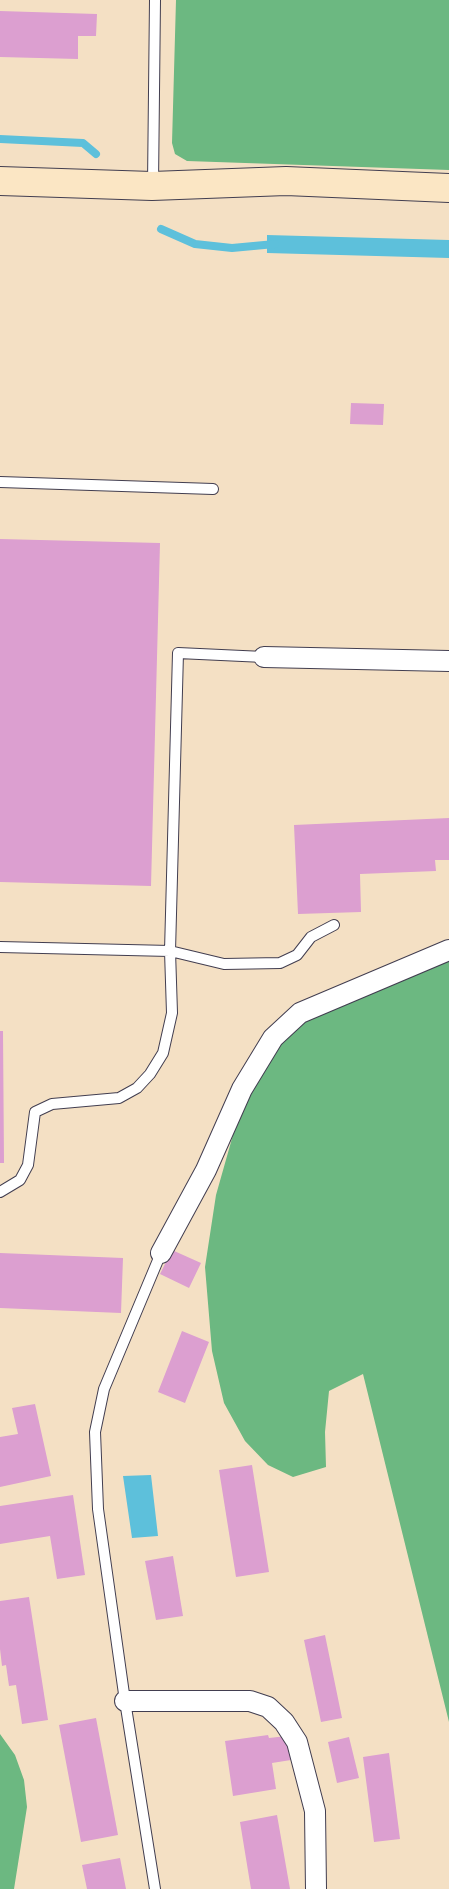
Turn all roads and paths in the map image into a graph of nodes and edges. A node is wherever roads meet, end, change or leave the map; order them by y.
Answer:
1 (155, 0) edge
2 (0, 181) edge
3 (152, 186) junction
4 (449, 188) edge
5 (0, 482) edge
6 (213, 490) dead end
7 (264, 657) joint
8 (449, 661) edge
9 (334, 926) dead end
10 (0, 947) edge
11 (449, 950) edge
12 (170, 951) junction
13 (0, 1192) edge
14 (161, 1253) joint
15 (125, 1702) junction
16 (155, 1889) edge
17 (316, 1889) edge

1 - 3 lane
2 - 3 street
3 - 4 street
5 - 6 lane
7 - 8 street
7 - 12 lane
9 - 12 lane
10 - 12 lane
11 - 14 street
12 - 13 lane
14 - 15 lane
15 - 16 lane
15 - 17 street

